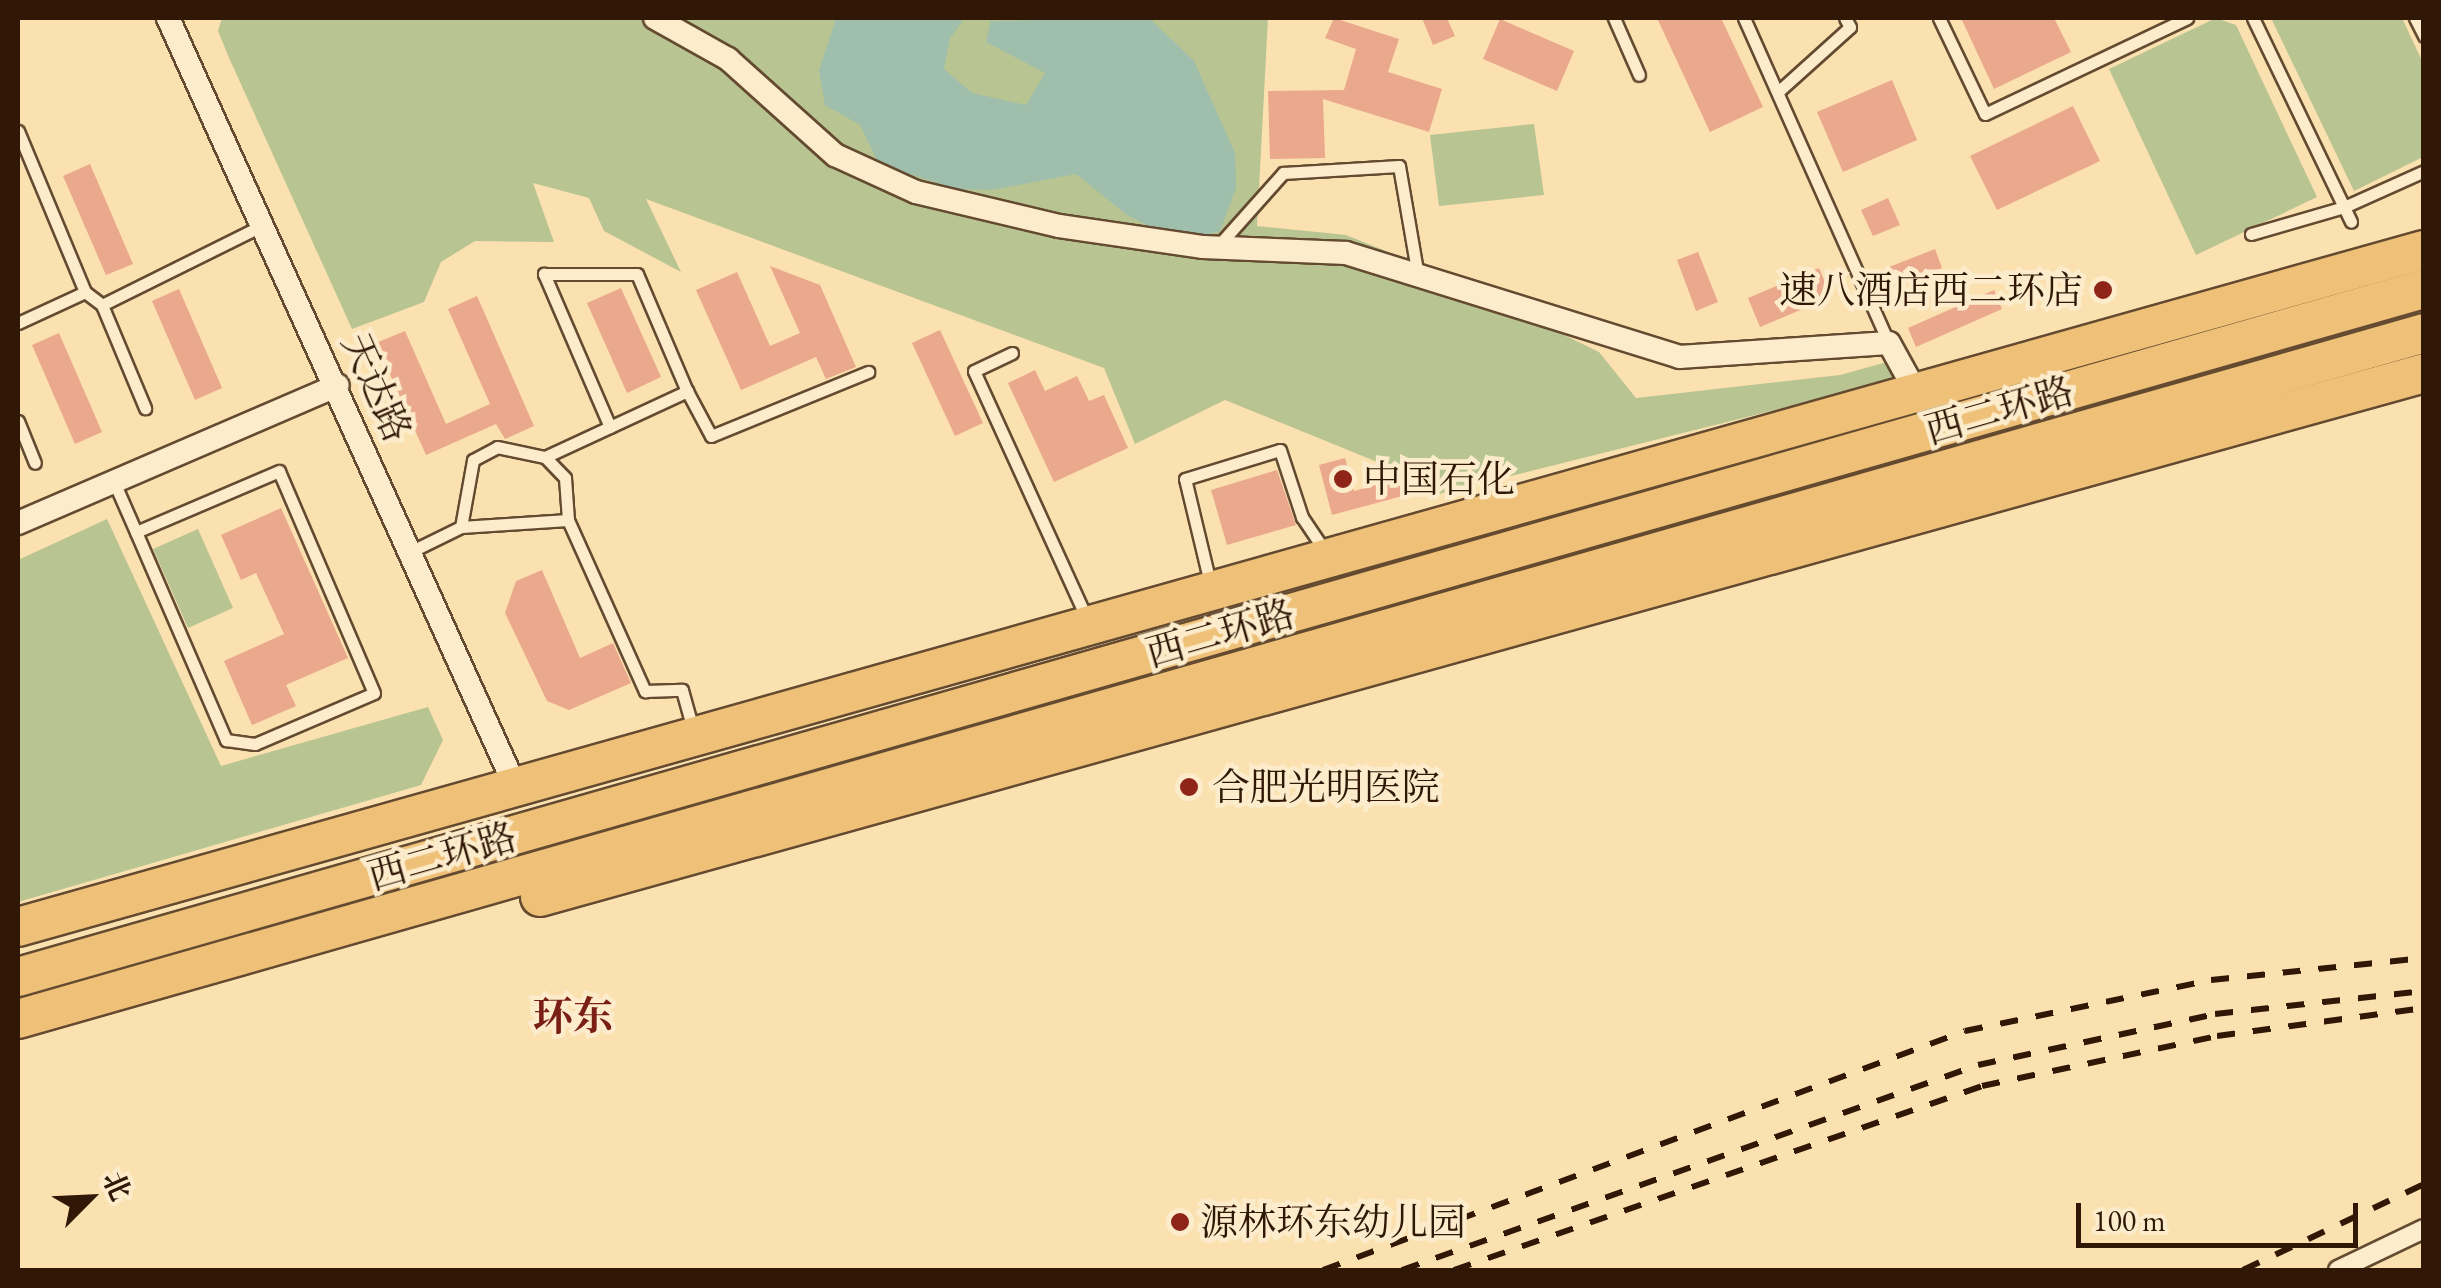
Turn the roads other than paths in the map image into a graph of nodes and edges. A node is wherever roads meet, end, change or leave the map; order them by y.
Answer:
1 (168, 18) edge
2 (655, 18) edge
3 (1614, 18) edge
4 (1744, 18) edge
5 (1845, 18) edge
6 (1940, 18) edge
7 (2187, 18) edge
8 (2254, 18) edge
9 (2415, 18) edge
10 (2424, 36) edge
11 (1639, 75) dead end
12 (1780, 90) junction
13 (18, 130) edge
14 (2424, 171) edge
15 (2344, 208) junction
16 (2351, 222) dead end
17 (264, 224) junction
18 (2251, 234) dead end
19 (1217, 248) junction
20 (2424, 250) edge
21 (1418, 276) junction
22 (2424, 288) edge
23 (86, 292) junction
24 (102, 305) junction
25 (18, 323) edge
26 (2424, 333) edge
27 (1889, 343) junction
28 (1012, 352) dead end
29 (868, 372) dead end
30 (2424, 373) edge
31 (338, 385) junction
32 (687, 391) junction
33 (1917, 394) junction
34 (145, 408) dead end
35 (18, 421) edge
36 (610, 426) junction
37 (545, 457) junction
38 (35, 463) dead end
39 (114, 482) junction
40 (568, 520) junction
41 (18, 524) edge
42 (461, 527) junction
43 (136, 532) junction
44 (412, 552) junction
45 (1330, 558) junction
46 (1212, 591) junction
47 (1090, 625) junction
48 (695, 737) junction
49 (516, 788) junction
50 (18, 927) edge
51 (18, 977) edge
52 (18, 1020) edge
53 (18, 1043) edge
54 (2424, 1229) edge
55 (2338, 1270) edge

1 - 17 street, 天达路
2 - 19 street
3 - 11 lane
4 - 12 lane
5 - 12 lane
6 - 7 lane
8 - 15 lane
9 - 10 lane
12 - 27 lane
13 - 23 lane
14 - 15 lane
15 - 16 lane
15 - 18 lane
17 - 24 lane
17 - 31 street, 天达路
19 - 21 street
19 - 21 lane
20 - 33 highway, 西二环路
21 - 27 street
22 - 51 highway, 西二环路
23 - 24 lane
23 - 25 lane
24 - 34 lane
26 - 52 highway, 西二环路
27 - 33 street
28 - 47 lane
29 - 32 lane
30 - 53 highway, 西二环路
31 - 39 street
31 - 44 street, 天达路
32 - 36 lane
32 - 36 lane
33 - 45 highway, 西二环路
35 - 38 lane
36 - 37 lane
37 - 40 lane
37 - 42 lane
39 - 41 street
39 - 43 lane
40 - 42 lane
40 - 48 lane
42 - 44 lane
43 - 43 lane
44 - 49 street, 天达路
45 - 46 highway, 西二环路
45 - 46 lane
46 - 47 highway, 西二环路
47 - 48 highway, 西二环路
48 - 49 highway, 西二环路
49 - 50 highway, 西二环路
54 - 55 street

